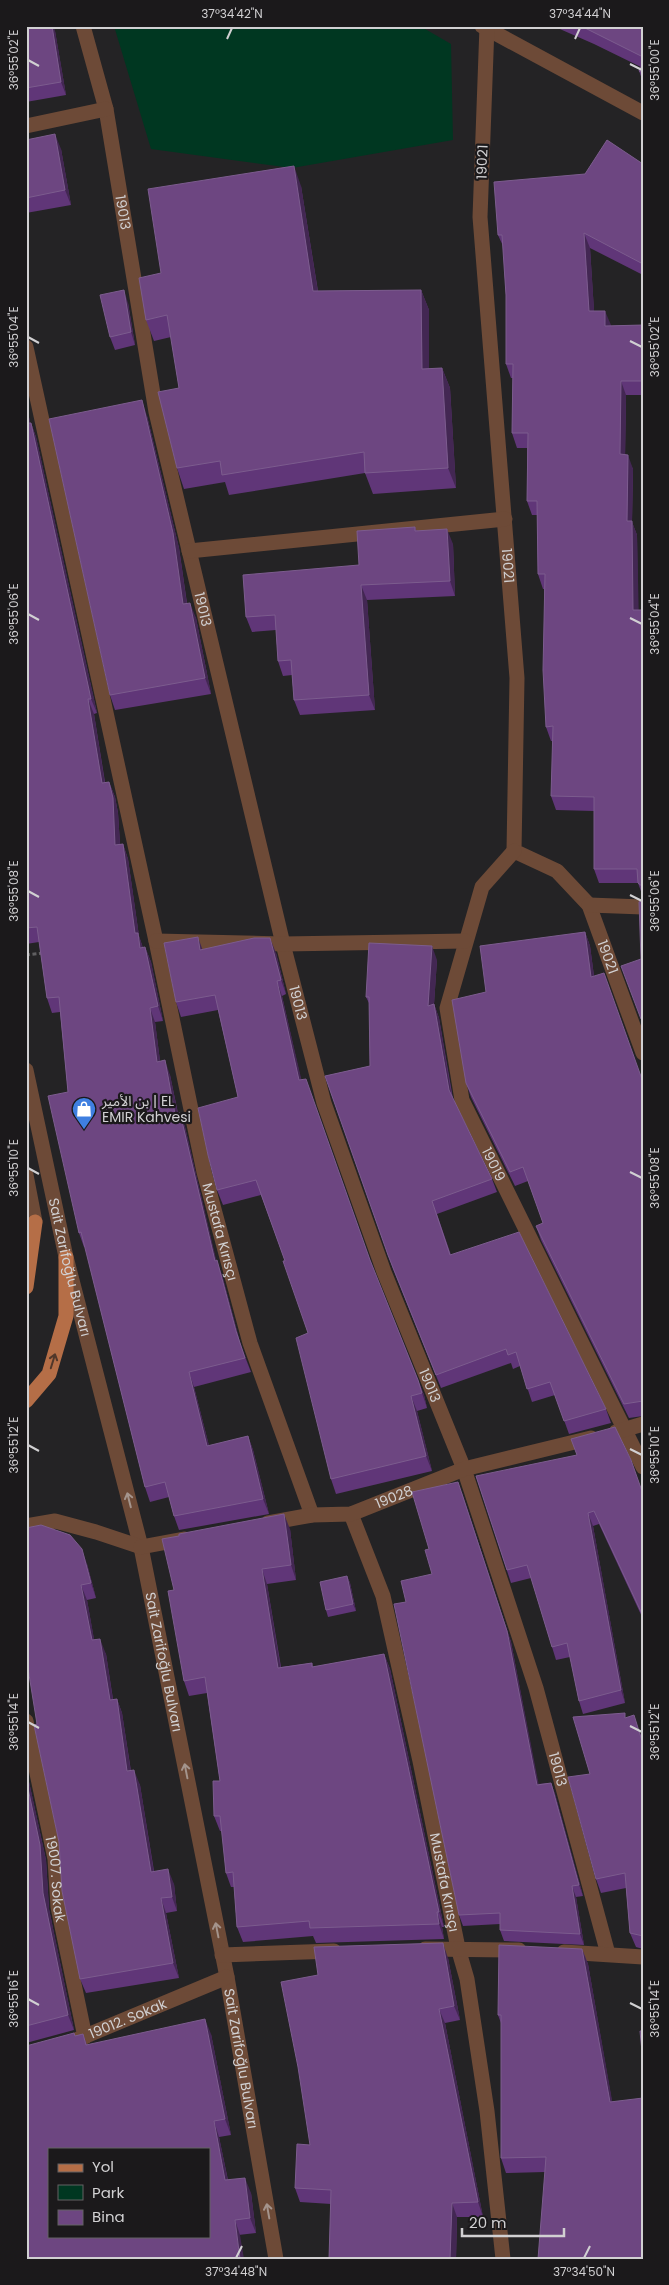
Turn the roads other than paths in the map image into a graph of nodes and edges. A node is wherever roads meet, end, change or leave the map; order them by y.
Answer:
1 (83, 26) edge
2 (485, 27) edge
3 (106, 109) junction
4 (643, 113) edge
5 (26, 126) edge
6 (26, 347) edge
7 (505, 519) junction
8 (189, 551) junction
9 (514, 851) junction
10 (589, 905) junction
11 (643, 907) edge
12 (156, 941) junction
13 (465, 941) junction
14 (283, 944) junction
15 (643, 1053) edge
16 (26, 1070) edge
17 (26, 1175) edge
18 (34, 1222) joint
19 (66, 1257) junction
20 (26, 1287) edge
21 (26, 1401) edge
22 (643, 1424) edge
23 (626, 1429) junction
24 (643, 1467) edge
25 (464, 1469) junction
26 (351, 1514) junction
27 (312, 1515) junction
28 (26, 1526) edge
29 (255, 1526) edge
30 (198, 1537) edge
31 (141, 1548) junction
32 (26, 1721) edge
33 (458, 1948) junction
34 (409, 1949) edge
35 (350, 1951) edge
36 (608, 1954) junction
37 (222, 1955) junction
38 (643, 1957) edge
39 (227, 1977) junction
40 (85, 2037) junction
41 (60, 2044) edge
42 (276, 2259) edge
43 (503, 2259) edge

1 - 3 street, 19013
2 - 4 street
2 - 7 street, 19021
3 - 5 street
3 - 8 street, 19013
6 - 12 street, Mustafa Kırısçı
7 - 8 street
7 - 9 street, 19021
8 - 14 street, 19013
9 - 10 street, 19021
9 - 13 street, 19019
10 - 11 street
10 - 15 street, 19021
12 - 14 street
12 - 27 street, Mustafa Kırısçı
13 - 14 street
13 - 23 street, 19019
14 - 25 street, 19013
16 - 19 street, Sait Zarifoğlu Bulvarı
17 - 18 street, Sait Zarifoğlu Bulvarı
18 - 20 main road
21 -> 19 main road
31 -> 19 street, Sait Zarifoğlu Bulvarı
22 - 23 street, 19028
23 - 24 street, 19019
23 - 25 street, 19028
25 - 26 street, 19028
25 - 36 street, 19013
26 - 27 street, 19028
26 - 33 street, Mustafa Kırısçı
27 - 29 street, 19028
28 - 31 street
30 - 31 street
37 -> 31 street, Sait Zarifoğlu Bulvarı
32 - 40 street, 19007. Sokak
33 - 34 street
33 - 36 street
33 - 43 street, Mustafa Kırısçı
35 - 37 street
36 - 38 street
37 - 39 street, Sait Zarifoğlu Bulvarı
39 - 40 street, 19012. Sokak
42 -> 39 street, Sait Zarifoğlu Bulvarı
40 - 41 street, 19012. Sokak

